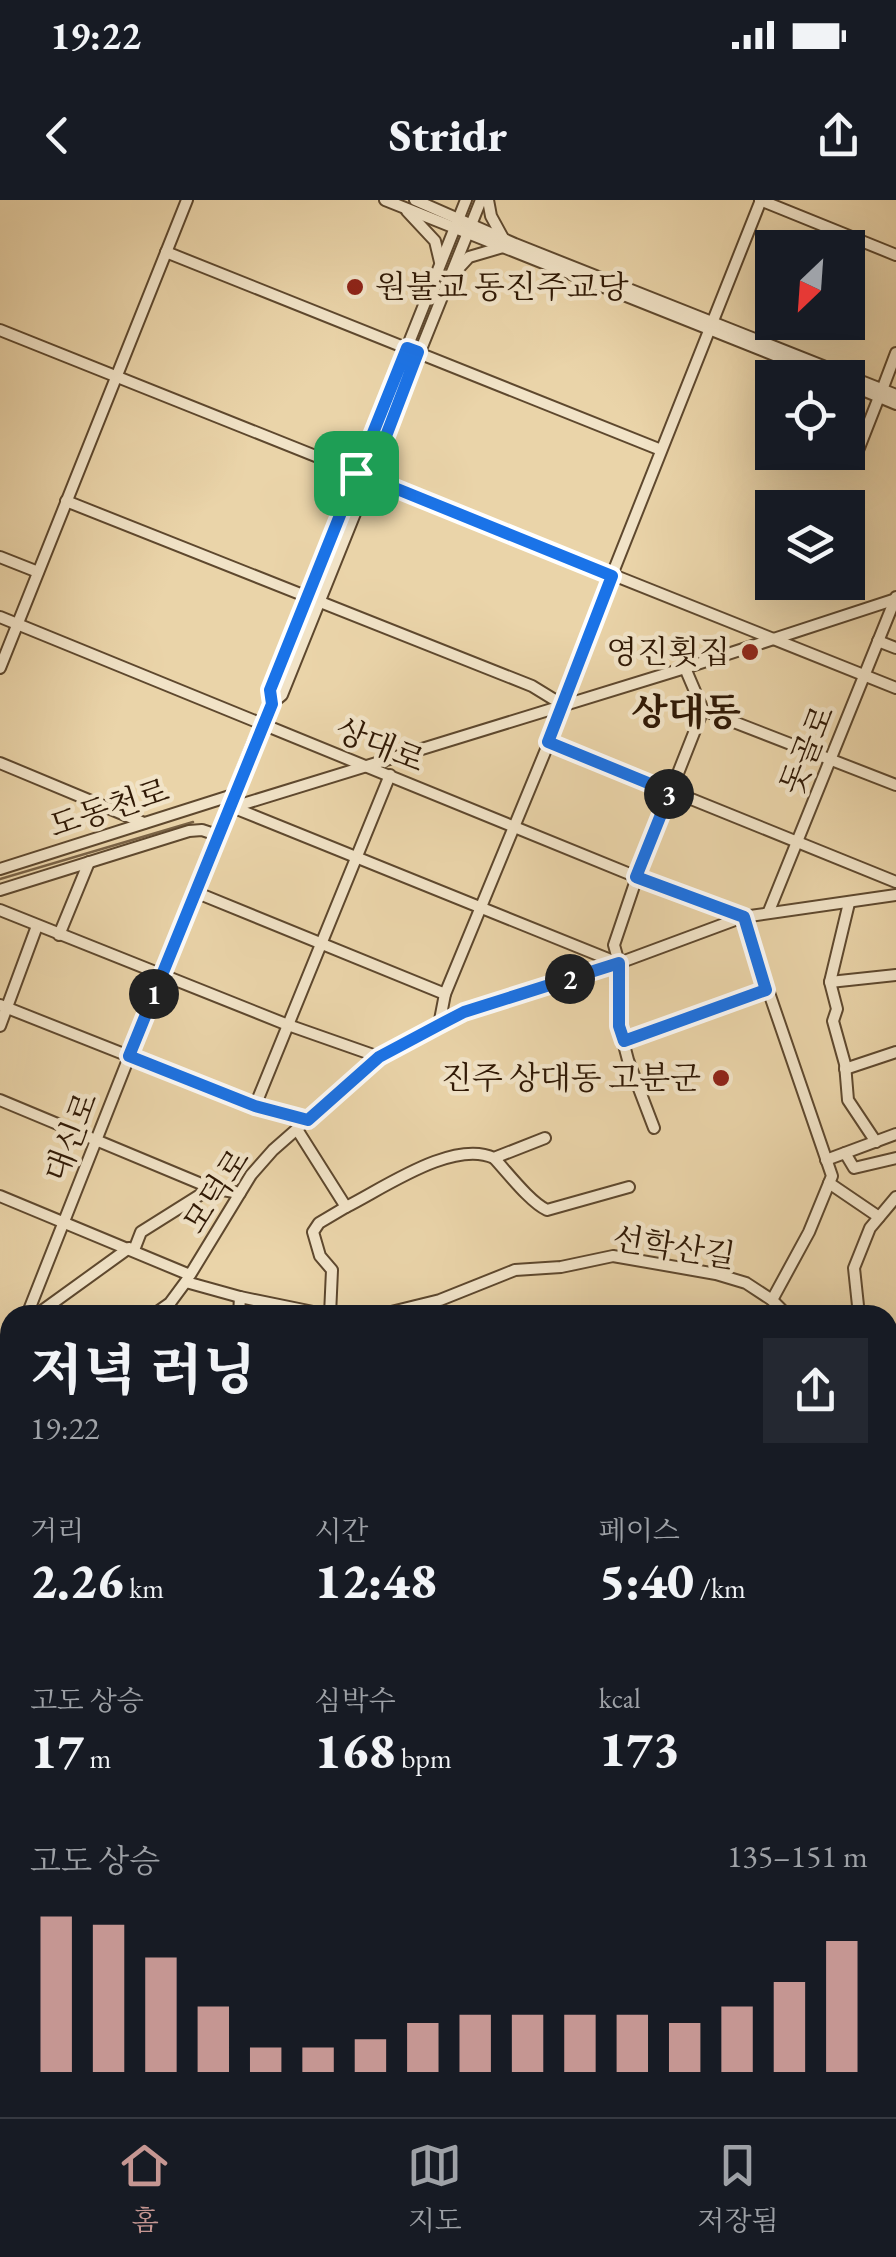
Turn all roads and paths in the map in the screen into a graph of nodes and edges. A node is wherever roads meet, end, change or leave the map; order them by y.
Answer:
1 (187, 200) edge
2 (385, 200) edge
3 (415, 200) edge
4 (466, 200) edge
5 (484, 200) edge
6 (761, 200) edge
7 (402, 207) junction
8 (457, 224) junction
9 (469, 229) junction
10 (503, 243) junction
11 (166, 252) junction
12 (896, 256) edge
13 (440, 266) junction
14 (447, 282) junction
15 (713, 326) junction
16 (0, 330) edge
17 (412, 350) junction
18 (896, 353) edge
19 (788, 360) edge
20 (116, 375) junction
21 (865, 390) edge
22 (881, 394) junction
23 (896, 396) edge
24 (896, 404) edge
25 (865, 434) edge
26 (661, 450) junction
27 (356, 473) junction
28 (370, 478) junction
29 (66, 500) junction
30 (0, 558) edge
31 (38, 572) junction
32 (612, 576) junction
33 (307, 596) junction
34 (896, 598) edge
35 (320, 602) junction
36 (893, 614) edge
37 (0, 616) edge
38 (17, 624) junction
39 (775, 640) junction
40 (878, 640) junction
41 (896, 648) edge
42 (0, 668) edge
43 (685, 668) junction
44 (864, 675) junction
45 (896, 688) edge
46 (272, 704) junction
47 (564, 706) junction
48 (702, 710) junction
49 (262, 724) junction
50 (548, 742) junction
51 (830, 760) junction
52 (0, 763) edge
53 (363, 765) junction
54 (390, 775) junction
55 (896, 785) edge
56 (670, 792) junction
57 (230, 804) junction
58 (190, 809) junction
59 (145, 823) junction
60 (513, 826) junction
61 (194, 831) junction
62 (217, 835) junction
63 (796, 843) junction
64 (356, 858) junction
65 (89, 862) junction
66 (0, 869) edge
67 (636, 877) junction
68 (896, 882) edge
69 (0, 890) edge
70 (195, 892) junction
71 (896, 895) edge
72 (849, 903) junction
73 (0, 910) edge
74 (480, 910) junction
75 (769, 911) junction
76 (744, 917) junction
77 (37, 926) junction
78 (59, 935) junction
79 (322, 942) junction
80 (619, 963) junction
81 (161, 976) junction
82 (891, 976) edge
83 (830, 982) junction
84 (766, 990) junction
85 (444, 994) junction
86 (3, 1006) edge
87 (288, 1025) junction
88 (439, 1025) junction
89 (0, 1026) edge
90 (624, 1041) junction
91 (896, 1052) edge
92 (129, 1056) junction
93 (379, 1057) junction
94 (846, 1069) junction
95 (0, 1100) edge
96 (255, 1106) junction
97 (308, 1120) junction
98 (654, 1128) dead end
99 (298, 1131) junction
100 (896, 1134) edge
101 (545, 1138) dead end
102 (96, 1139) junction
103 (876, 1142) junction
104 (846, 1153) junction
105 (494, 1158) junction
106 (896, 1158) edge
107 (826, 1160) junction
108 (829, 1184) junction
109 (630, 1187) dead end
110 (211, 1188) junction
111 (240, 1193) junction
112 (0, 1196) edge
113 (896, 1197) edge
114 (346, 1207) junction
115 (880, 1216) junction
116 (64, 1223) junction
117 (131, 1249) junction
118 (188, 1278) junction
119 (240, 1298) junction
120 (772, 1300) junction
121 (38, 1305) edge
122 (48, 1305) edge
123 (168, 1305) edge
124 (240, 1305) edge
125 (277, 1305) edge
126 (330, 1305) edge
127 (420, 1305) edge
128 (777, 1305) edge
129 (858, 1305) edge

1 - 11 street
2 - 7 street
3 - 8 street
4 - 8 street, 대신로
5 - 9 street, 대신로
5 - 10 street
6 - 12 street
6 - 15 street
7 - 8 street
7 - 13 street
8 - 9 street
8 - 13 street, 대신로
9 - 10 street
9 - 14 street, 대신로
10 - 14 street
10 - 15 street
11 - 17 street
11 - 20 street
13 - 17 street, 대신로
14 - 17 street, 대신로
15 - 19 street
15 - 22 street
15 - 26 street
16 - 20 street
17 - 26 street
17 - 27 street, 대신로
17 - 28 street, 대신로
18 - 22 street
20 - 27 street
20 - 29 street
21 - 22 street
22 - 23 street
22 - 24 street
22 - 25 street
26 - 32 street
27 - 28 street
27 - 33 street, 대신로
28 - 32 street
28 - 35 street, 대신로
29 - 31 street
29 - 33 street
30 - 31 street
31 - 38 street
32 - 39 street
32 - 47 street
33 - 35 street
33 - 46 street, 대신로
34 - 36 street, 돗골로
34 - 39 street, 도동천로
35 - 46 street, 대신로
35 - 47 street
36 - 40 street, 돗골로
37 - 38 street, 상대로
38 - 42 street
38 - 49 street, 상대로
39 - 43 street, 도동천로
39 - 44 street, 돗골로
40 - 41 street
40 - 44 street, 돗골로
43 - 47 street, 도동천로
43 - 48 street
44 - 45 street
44 - 51 street, 돗골로
46 - 49 street, 대신로
47 - 50 street
47 - 53 street, 도동천로
48 - 51 street
48 - 56 street
49 - 53 street, 상대로
49 - 57 street, 대신로
50 - 56 street
50 - 60 street
51 - 55 street
51 - 63 street, 돗골로
52 - 59 street
53 - 54 street, 상대로
53 - 57 street, 도동천로
54 - 60 street, 상대로
54 - 64 street
56 - 63 street
56 - 67 street
57 - 58 street, 도동천로
57 - 62 street, 대신로
57 - 64 street
58 - 59 street, 도동천로
58 - 61 street
59 - 66 street, 도동천로
60 - 67 street, 상대로
60 - 74 street
61 - 62 street, 도동천로
61 - 65 street, 도동천로
62 - 70 street, 대신로
63 - 68 street, 돗골로
63 - 75 street, 돗골로
64 - 74 street
64 - 79 street
65 - 69 street, 도동천로
65 - 78 street
67 - 76 street, 상대로
67 - 80 street
70 - 79 street
70 - 81 street, 대신로
71 - 72 street, 모덕로
72 - 75 street, 모덕로
72 - 83 street
73 - 77 street
74 - 80 street
74 - 85 street
75 - 76 street, 모덕로
76 - 80 street, 모덕로
76 - 84 street, 선학산길
77 - 78 street
77 - 86 street
78 - 81 street
79 - 85 street
79 - 87 street
80 - 88 street, 모덕로
80 - 90 street
81 - 87 street
81 - 92 street, 대신로
82 - 83 street
83 - 94 street
84 - 90 street
84 - 107 street, 선학산길
85 - 88 street
86 - 89 street
86 - 92 street
87 - 93 street
87 - 96 street
88 - 93 street, 모덕로
90 - 98 street
91 - 94 street
92 - 96 street
92 - 102 street, 대신로
93 - 97 street, 모덕로
94 - 103 street
95 - 102 street
96 - 97 street
97 - 99 street, 모덕로
99 - 111 street, 모덕로
99 - 114 street
100 - 103 street
101 - 105 street
102 - 110 street
102 - 116 street, 대신로
103 - 104 street
104 - 106 street
104 - 107 street
105 - 109 street
105 - 114 street
107 - 108 street, 선학산길
108 - 115 street
108 - 120 street, 선학산길
110 - 111 street
110 - 117 street
111 - 118 street, 모덕로
112 - 116 street, 모덕로
113 - 115 street
114 - 126 street
115 - 129 street
116 - 117 street, 모덕로
116 - 121 street, 대신로
117 - 118 street, 모덕로
117 - 122 street
118 - 119 street
118 - 123 street
119 - 124 street
119 - 125 street
120 - 127 street, 선학산길
120 - 128 street

